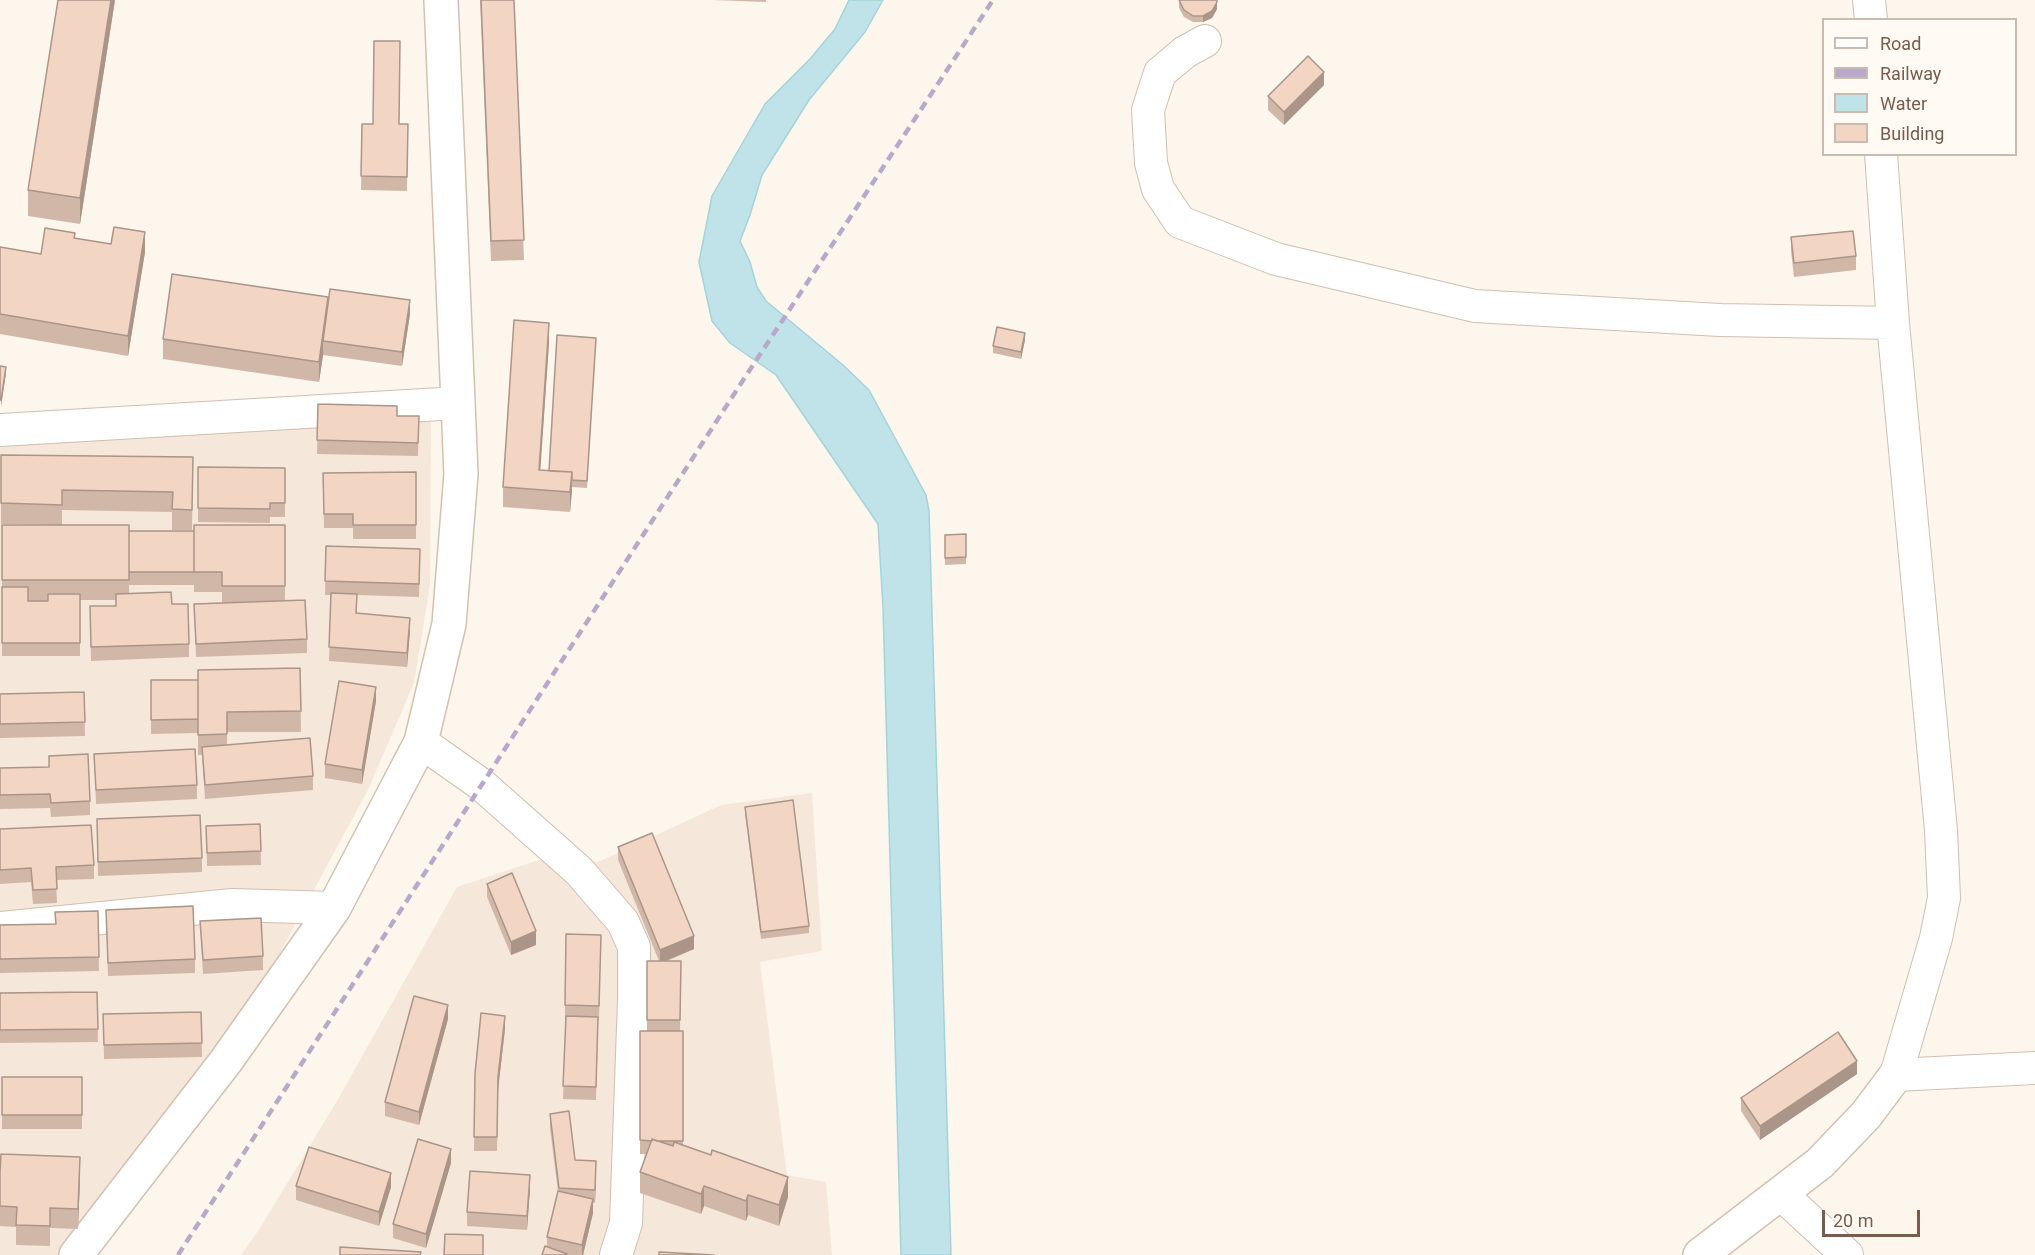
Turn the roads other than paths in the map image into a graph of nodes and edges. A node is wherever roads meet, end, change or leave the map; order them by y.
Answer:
1 (441, 0) edge
2 (1869, 0) edge
3 (1871, 18) edge
4 (1205, 41) dead end
5 (1881, 156) edge
6 (1893, 323) junction
7 (458, 403) junction
8 (0, 430) edge
9 (421, 742) junction
10 (334, 908) junction
11 (0, 928) edge
12 (2035, 1068) edge
13 (1896, 1075) junction
14 (1780, 1194) junction
15 (76, 1255) edge
16 (616, 1255) edge
17 (1700, 1255) edge
18 (1846, 1255) edge

1 - 7 street
2 - 3 street
4 - 6 street
5 - 6 street
6 - 13 street
7 - 8 street
7 - 9 street
9 - 10 street
9 - 16 street
10 - 11 street
10 - 15 street
12 - 13 street
13 - 14 street
14 - 17 street
14 - 18 street

